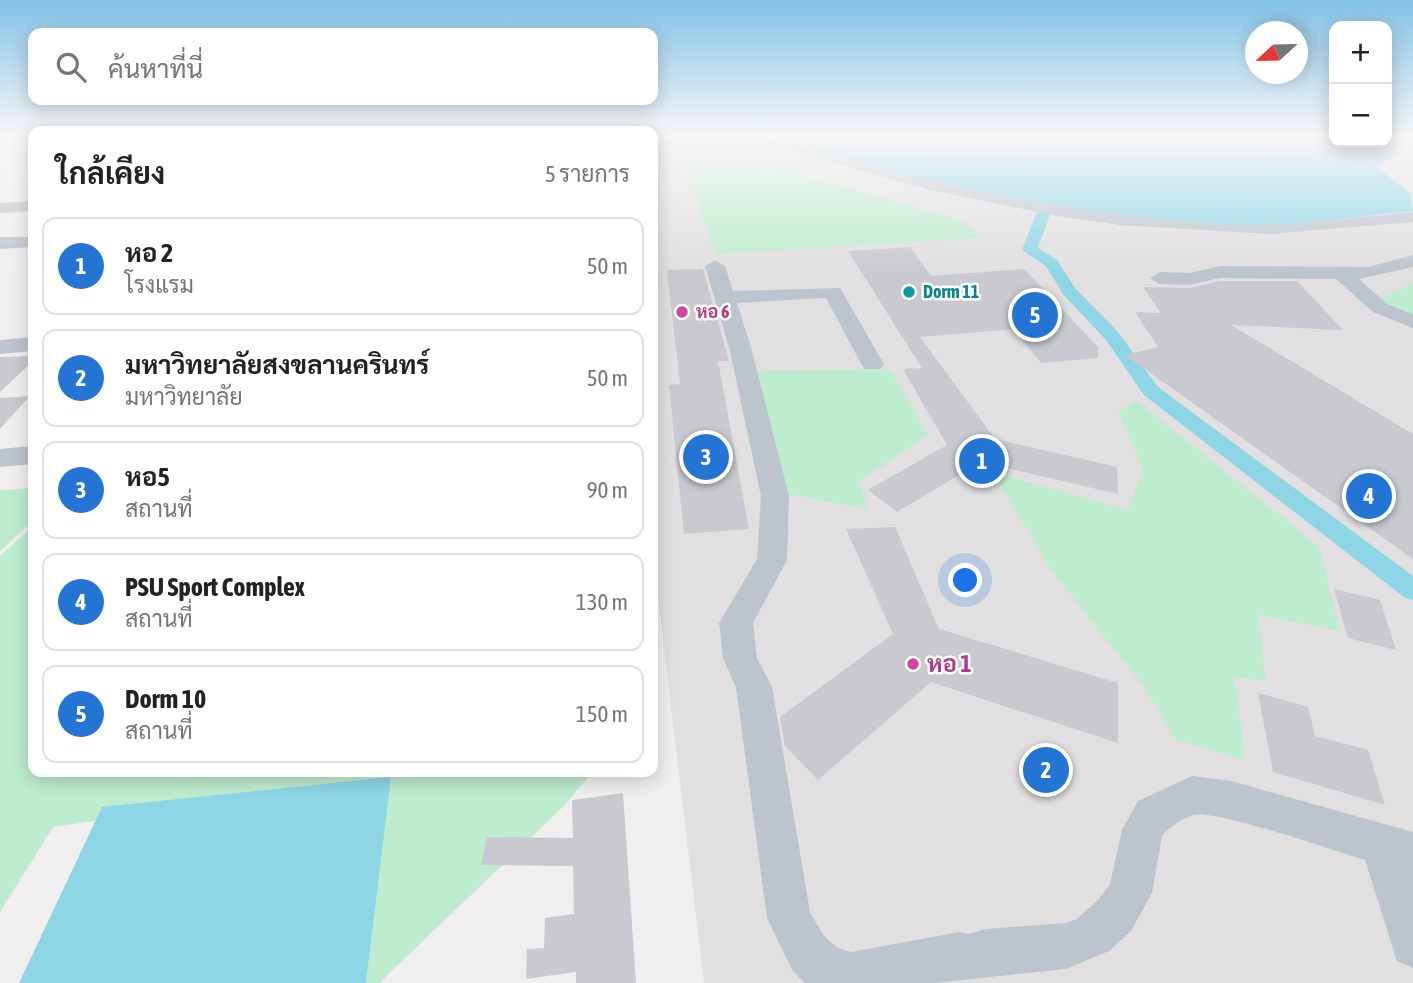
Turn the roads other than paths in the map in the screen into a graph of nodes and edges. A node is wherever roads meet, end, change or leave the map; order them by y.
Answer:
1 (914, 182) edge
2 (28, 206) edge
3 (0, 208) edge
4 (1413, 217) edge
5 (28, 242) edge
6 (0, 243) edge
7 (1413, 261) edge
8 (1340, 272) junction
9 (1160, 278) dead end
10 (1413, 322) edge
11 (28, 344) edge
12 (0, 347) edge
13 (872, 364) dead end
14 (28, 456) edge
15 (0, 458) edge
16 (1397, 848) edge
17 (1413, 945) edge

1 - 4 street
2 - 3 street
5 - 6 street
7 - 8 street
8 - 9 street
8 - 10 street
11 - 12 street
13 - 16 street
14 - 15 street
16 - 17 street

